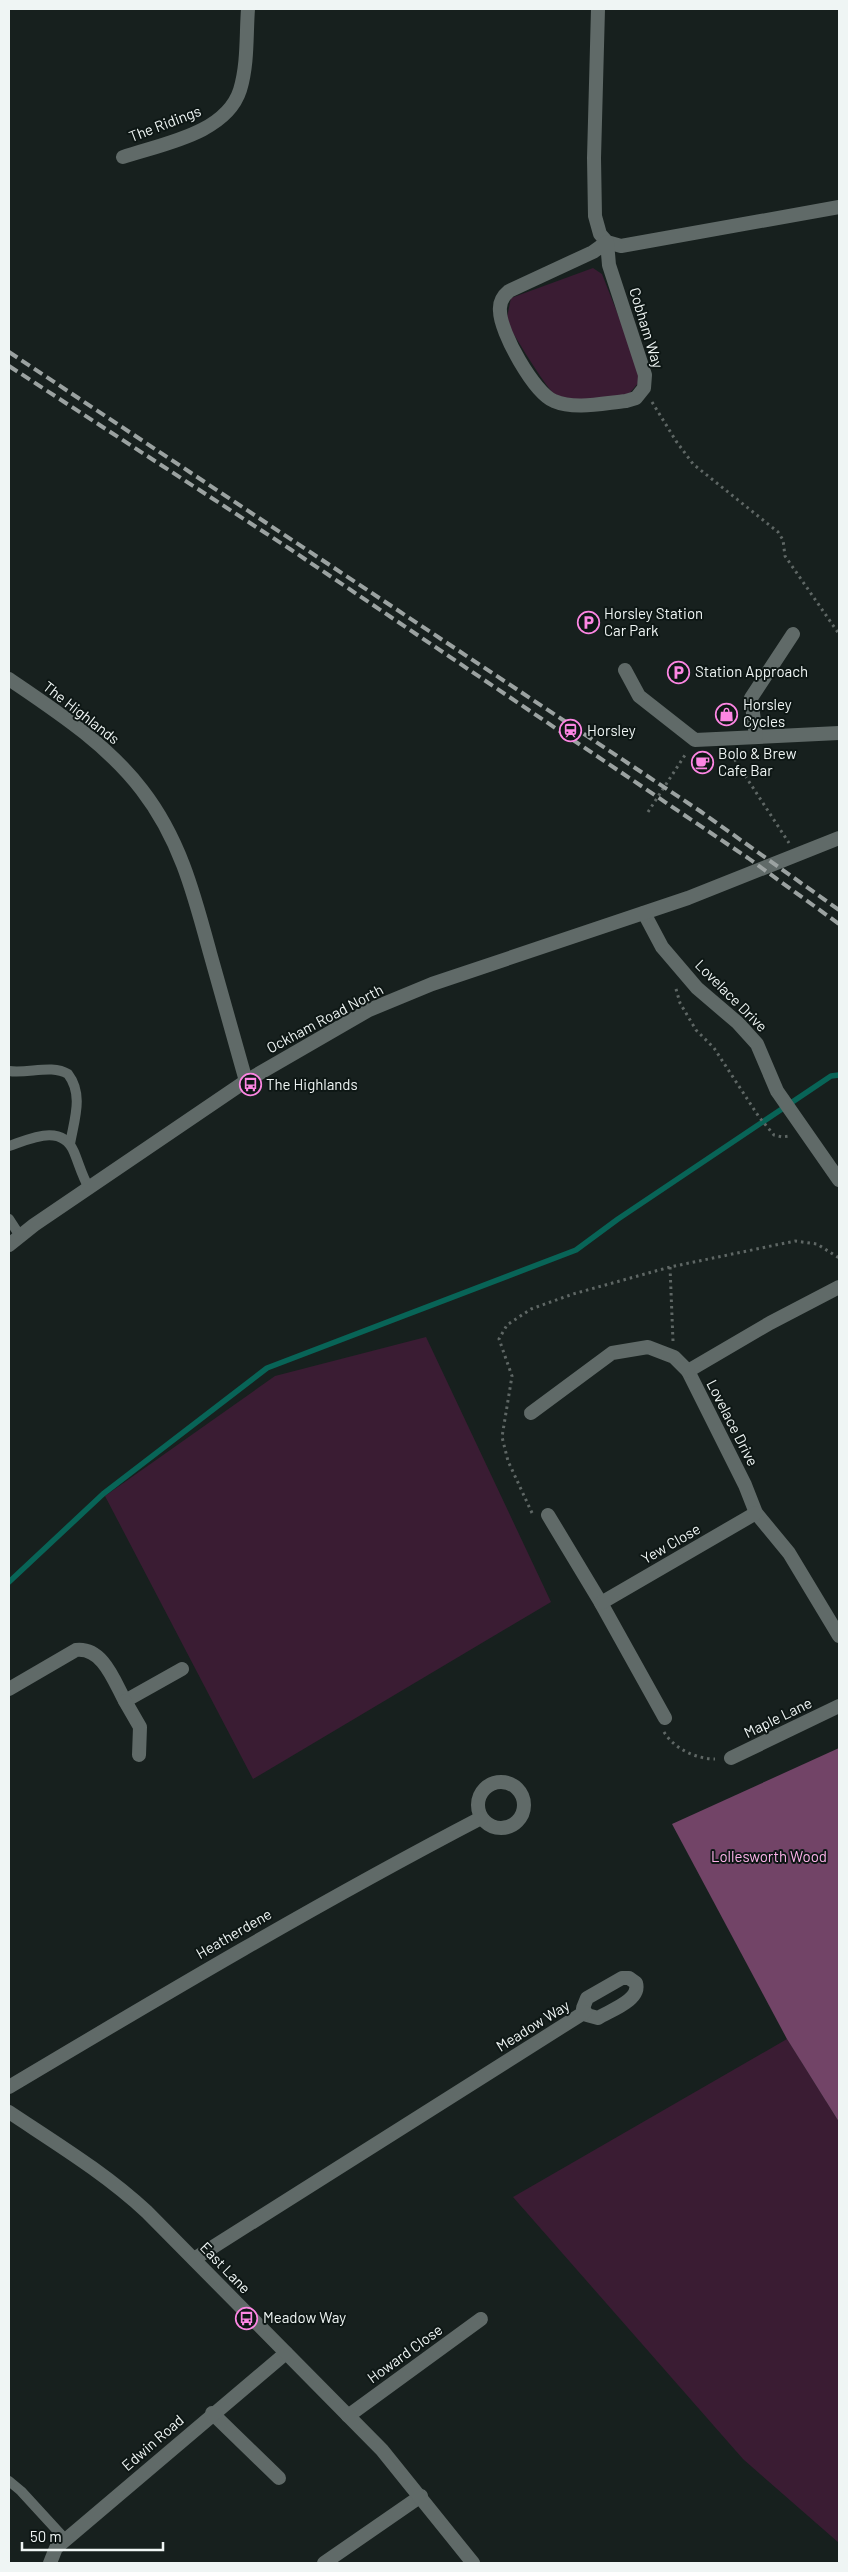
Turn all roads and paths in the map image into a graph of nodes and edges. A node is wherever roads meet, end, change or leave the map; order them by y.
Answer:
1 (248, 9) edge
2 (598, 9) edge
3 (123, 157) dead end
4 (839, 207) edge
5 (607, 242) junction
6 (644, 388) junction
7 (793, 634) dead end
8 (839, 634) edge
9 (625, 670) dead end
10 (9, 679) edge
11 (839, 733) edge
12 (756, 736) junction
13 (722, 739) junction
14 (695, 740) junction
15 (648, 812) dead end
16 (839, 838) edge
17 (798, 856) junction
18 (644, 914) junction
19 (674, 984) dead end
20 (9, 1071) edge
21 (246, 1081) junction
22 (772, 1132) dead end
23 (70, 1144) junction
24 (9, 1146) edge
25 (839, 1180) edge
26 (89, 1188) junction
27 (9, 1219) edge
28 (20, 1236) junction
29 (9, 1245) edge
30 (839, 1258) edge
31 (670, 1267) junction
32 (838, 1290) edge
33 (674, 1356) junction
34 (688, 1371) junction
35 (531, 1414) dead end
36 (520, 1488) dead end
37 (756, 1513) junction
38 (548, 1515) dead end
39 (601, 1602) junction
40 (839, 1636) edge
41 (182, 1669) dead end
42 (9, 1689) edge
43 (125, 1701) junction
44 (839, 1706) edge
45 (665, 1718) dead end
46 (139, 1755) dead end
47 (731, 1758) dead end
48 (481, 1818) dead end
49 (585, 2012) dead end
50 (9, 2088) edge
51 (9, 2112) edge
52 (194, 2259) junction
53 (481, 2319) dead end
54 (286, 2353) junction
55 (212, 2413) junction
56 (348, 2416) junction
57 (279, 2478) dead end
58 (9, 2481) edge
59 (421, 2496) junction
60 (65, 2539) junction
61 (50, 2563) edge
62 (324, 2563) edge
63 (473, 2563) edge

1 - 3 street, The Ridings
2 - 5 street, Cobham Way
4 - 5 street
5 - 6 street, Cobham Way
5 - 6 street, Cobham Way
6 - 8 path
7 - 12 street
9 - 14 street
10 - 21 street, The Highlands
11 - 12 street
12 - 13 street
13 - 14 street
13 - 17 path
14 - 15 path
16 - 17 street, Ockham Road North
17 - 18 street, Ockham Road North
18 - 21 street, Ockham Road North
18 - 25 street, Lovelace Drive
19 - 22 path
20 - 23 lane
21 - 26 street, Ockham Road North
23 - 24 lane
23 - 26 lane
26 - 28 street, Ockham Road North
27 - 28 lane
28 - 29 street, Ockham Road North
30 - 31 path
31 - 33 path
31 - 36 path
32 - 34 street, Lovelace Drive
33 - 34 street
33 - 35 street
34 - 37 street, Lovelace Drive
37 - 39 street, Yew Close
37 - 40 street, Lovelace Drive
38 - 39 street
39 - 45 street
41 - 43 street
42 - 43 street
43 - 46 street
44 - 47 street, Maple Lane
48 - 50 street, Heatherdene
49 - 52 street, Meadow Way
51 - 52 street, East Lane
52 - 54 street, East Lane
53 - 56 street, Howard Close
54 - 55 street, Edwin Road
54 - 56 street, East Lane
55 - 57 street
55 - 60 street, Edwin Road
56 - 59 street, East Lane
58 - 60 lane
59 - 62 street
59 - 63 street, East Lane
60 - 61 street, Edwin Road

